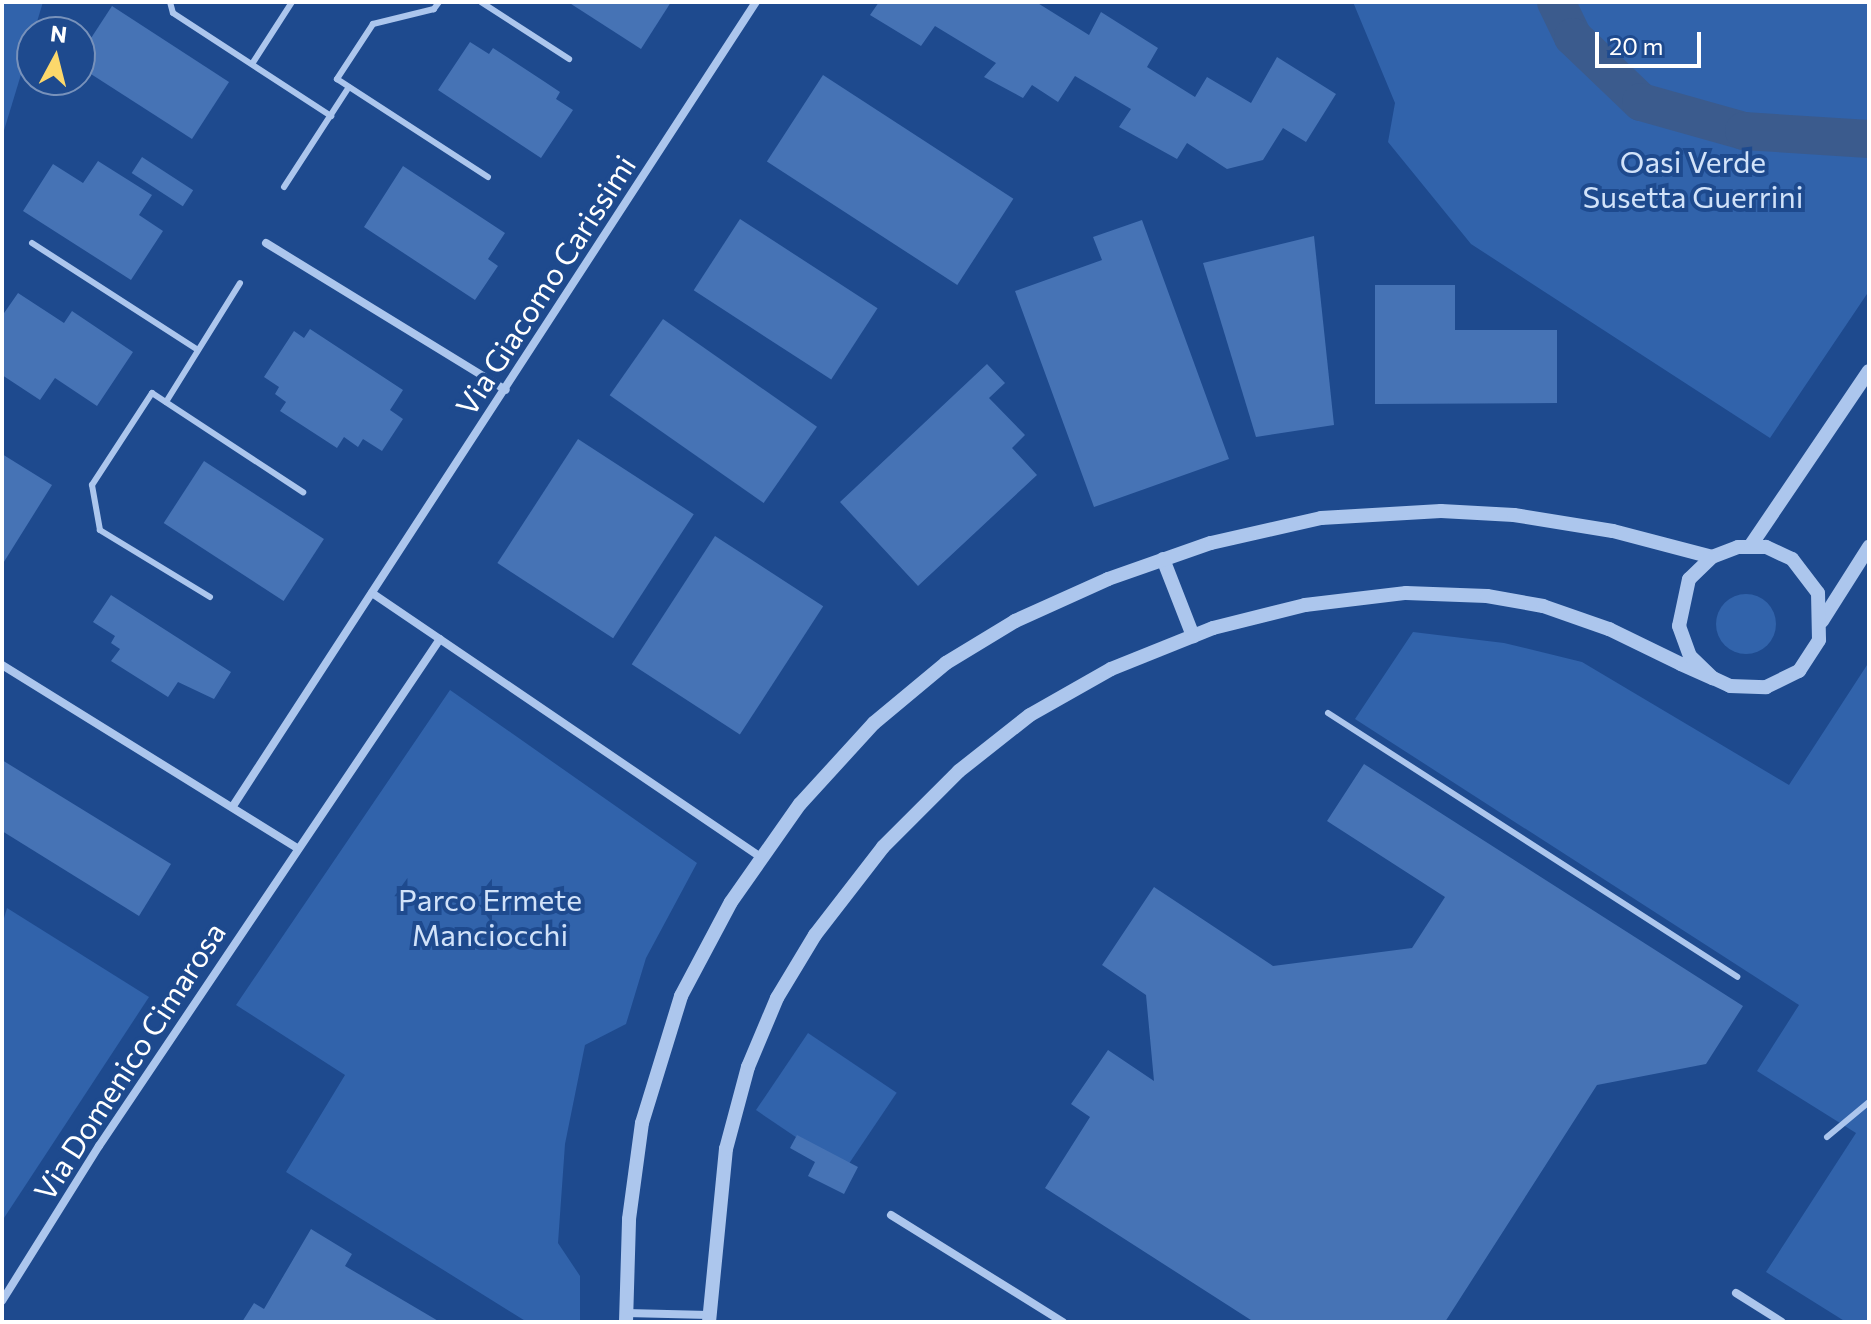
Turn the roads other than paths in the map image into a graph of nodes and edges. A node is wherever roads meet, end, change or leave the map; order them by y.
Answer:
1 (170, 2) edge
2 (292, 2) edge
3 (439, 2) edge
4 (481, 2) edge
5 (756, 2) edge
6 (569, 59) dead end
7 (252, 64) junction
8 (349, 87) junction
9 (331, 116) junction
10 (488, 177) dead end
11 (284, 187) dead end
12 (32, 243) dead end
13 (266, 243) dead end
14 (240, 283) dead end
15 (198, 350) junction
16 (1869, 371) edge
17 (506, 390) junction
18 (166, 402) junction
19 (303, 492) dead end
20 (1751, 545) junction
21 (1869, 547) edge
22 (1712, 557) junction
23 (1163, 559) junction
24 (372, 593) junction
25 (210, 597) dead end
26 (1822, 622) junction
27 (1193, 636) junction
28 (440, 639) junction
29 (2, 665) edge
30 (1713, 678) junction
31 (1328, 713) dead end
32 (233, 806) junction
33 (297, 848) junction
34 (761, 857) junction
35 (1737, 977) dead end
36 (1869, 1102) edge
37 (1827, 1137) dead end
38 (891, 1215) dead end
39 (1736, 1293) dead end
40 (2, 1301) edge
41 (626, 1317) edge
42 (709, 1319) edge
43 (1063, 1322) edge
44 (1782, 1322) edge

1 - 7 lane
2 - 7 lane
3 - 8 lane
4 - 6 lane
5 - 17 street, Via Giacomo Carissimi
7 - 9 lane
8 - 9 lane
8 - 10 lane
9 - 11 lane
12 - 15 lane
13 - 17 street
14 - 15 lane
15 - 18 lane
16 - 20 street
17 - 24 street, Via Giacomo Carissimi
18 - 19 lane
18 - 25 lane
20 - 22 street
20 - 26 street
21 - 26 street
22 - 23 street
22 - 30 street
23 - 27 street
23 - 34 street
24 - 28 street
24 - 32 street, Via Giacomo Carissimi
26 - 30 street
27 - 30 street
27 - 42 street
28 - 33 street, Via Domenico Cimarosa
28 - 34 street
29 - 32 street
31 - 35 lane
32 - 33 street
33 - 40 street, Via Domenico Cimarosa
34 - 41 street
36 - 37 lane
38 - 43 street
39 - 44 street
41 - 42 street

